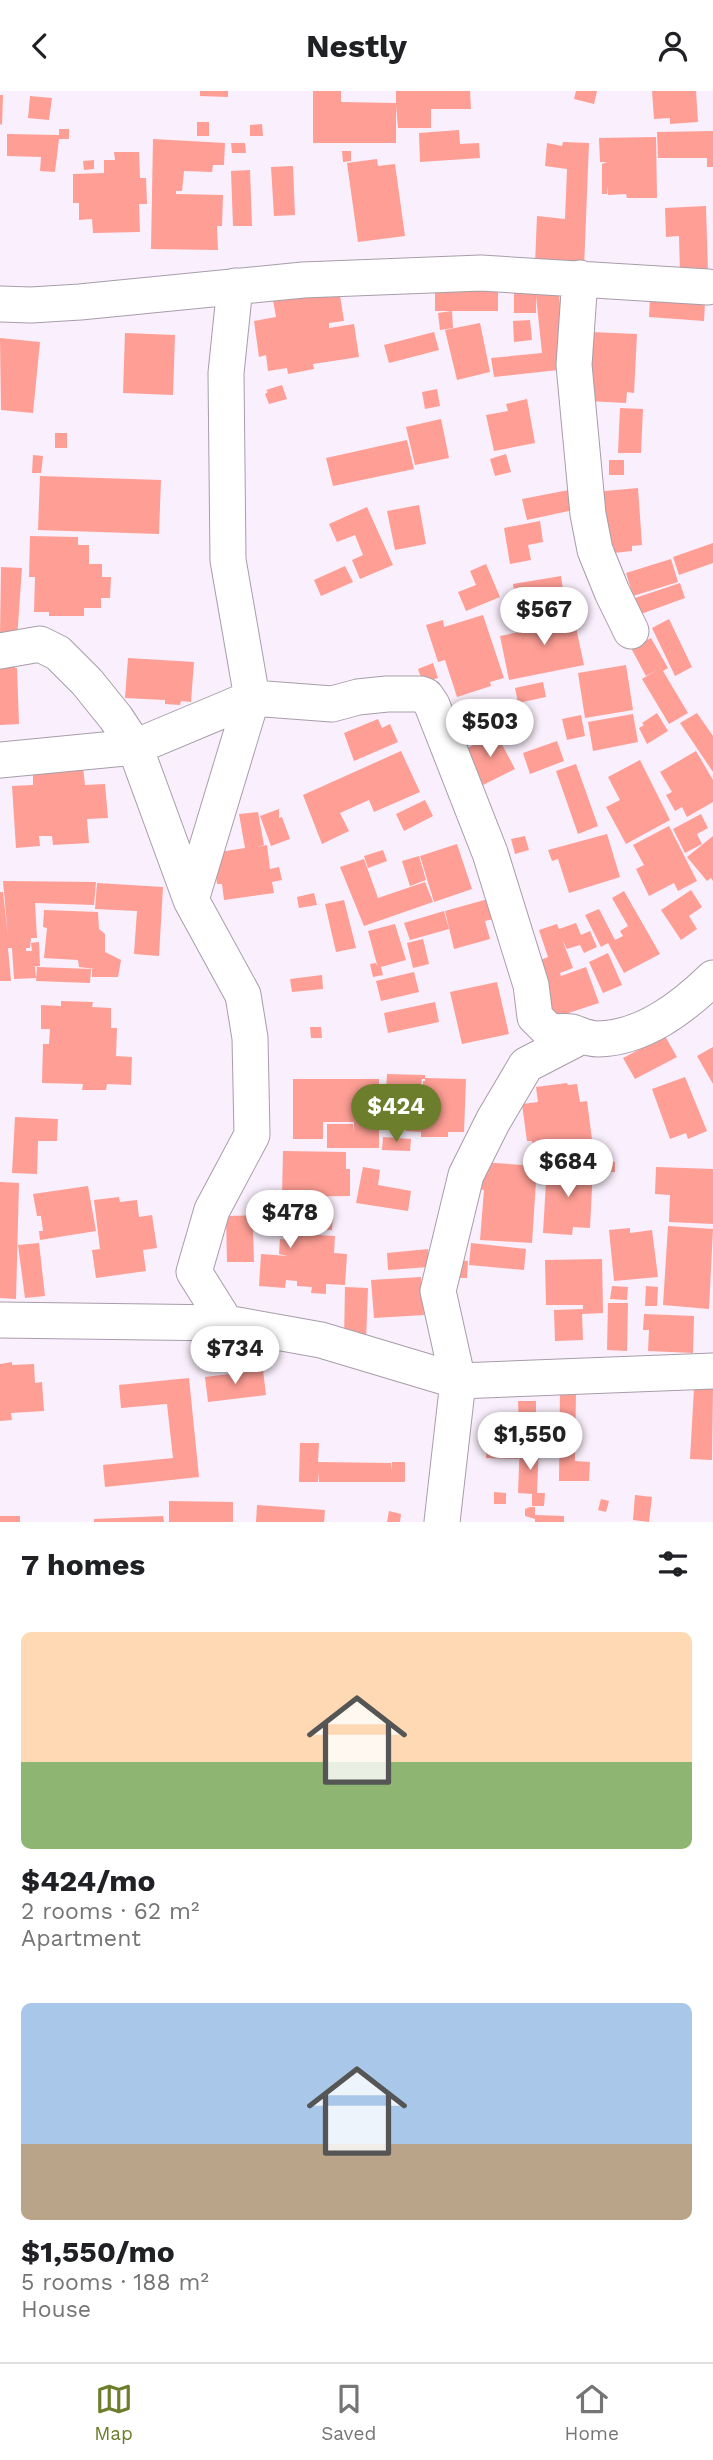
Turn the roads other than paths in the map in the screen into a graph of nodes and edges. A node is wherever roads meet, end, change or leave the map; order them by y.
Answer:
1 (580, 278) junction
2 (234, 286) junction
3 (708, 287) dead end
4 (0, 304) edge
5 (631, 631) dead end
6 (0, 651) edge
7 (252, 698) junction
8 (135, 747) junction
9 (0, 760) edge
10 (191, 899) junction
11 (713, 978) edge
12 (580, 1037) junction
13 (0, 1321) edge
14 (226, 1323) junction
15 (713, 1371) edge
16 (458, 1381) junction
17 (442, 1522) edge

1 - 2 street
1 - 3 street
1 - 5 street
2 - 4 street
2 - 7 street
6 - 8 street
7 - 8 street
7 - 10 street
7 - 12 street
8 - 9 street
8 - 10 street
10 - 14 street
11 - 12 street
12 - 16 street
13 - 14 street
14 - 16 street
15 - 16 street
16 - 17 street

